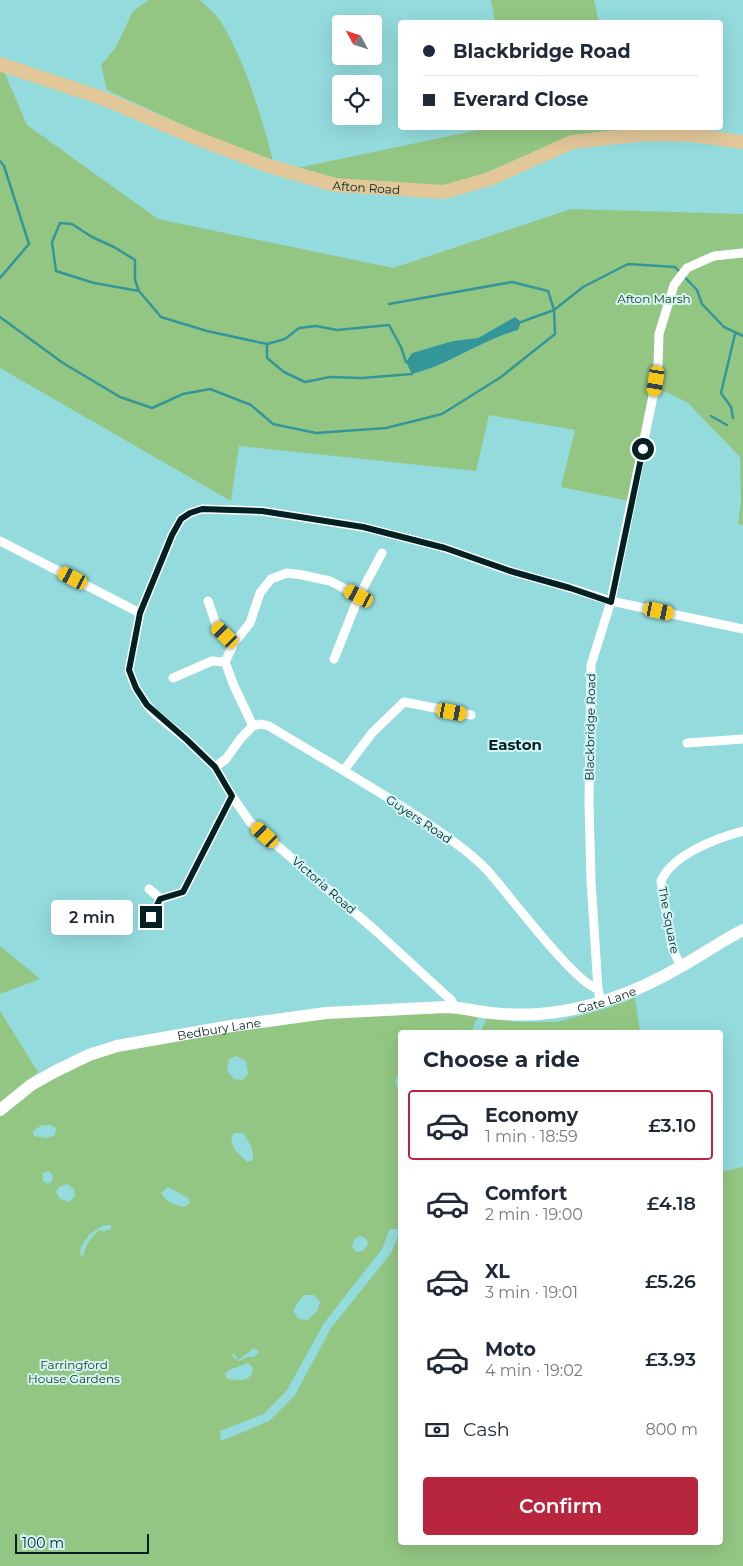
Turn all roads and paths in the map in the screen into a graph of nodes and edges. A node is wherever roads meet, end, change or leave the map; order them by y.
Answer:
1 (0, 64) edge
2 (743, 142) edge
3 (743, 253) edge
4 (0, 541) edge
5 (382, 553) dead end
6 (359, 596) junction
7 (208, 601) dead end
8 (611, 602) junction
9 (140, 613) junction
10 (743, 629) edge
11 (234, 643) junction
12 (334, 659) dead end
13 (225, 662) junction
14 (173, 678) dead end
15 (470, 715) dead end
16 (253, 726) junction
17 (743, 740) edge
18 (687, 743) dead end
19 (215, 767) junction
20 (344, 770) junction
21 (232, 796) junction
22 (743, 831) edge
23 (149, 889) dead end
24 (160, 899) junction
25 (151, 917) dead end
26 (743, 930) edge
27 (681, 967) junction
28 (598, 989) junction
29 (601, 1003) junction
30 (456, 1007) junction
31 (0, 1110) edge

1 - 2 main road, Afton Road
3 - 8 street, Blackbridge Road
4 - 9 street
5 - 6 street
6 - 11 street
6 - 12 street
7 - 11 street
8 - 9 street, Victoria Road
8 - 10 street, Victoria Road
8 - 28 street, Blackbridge Road
9 - 19 street, Victoria Road
11 - 13 street
13 - 14 street
13 - 16 street
15 - 20 street
16 - 19 street
16 - 20 street, Guyers Road
17 - 18 street
19 - 21 street, Victoria Road
20 - 28 street, Guyers Road
21 - 24 street
21 - 30 street, Victoria Road
22 - 27 street, The Square
23 - 24 street
24 - 25 street
26 - 27 street, Gate Lane
27 - 29 street, Gate Lane
28 - 29 street, Blackbridge Road
29 - 30 street, Gate Lane
30 - 31 street, Bedbury Lane

